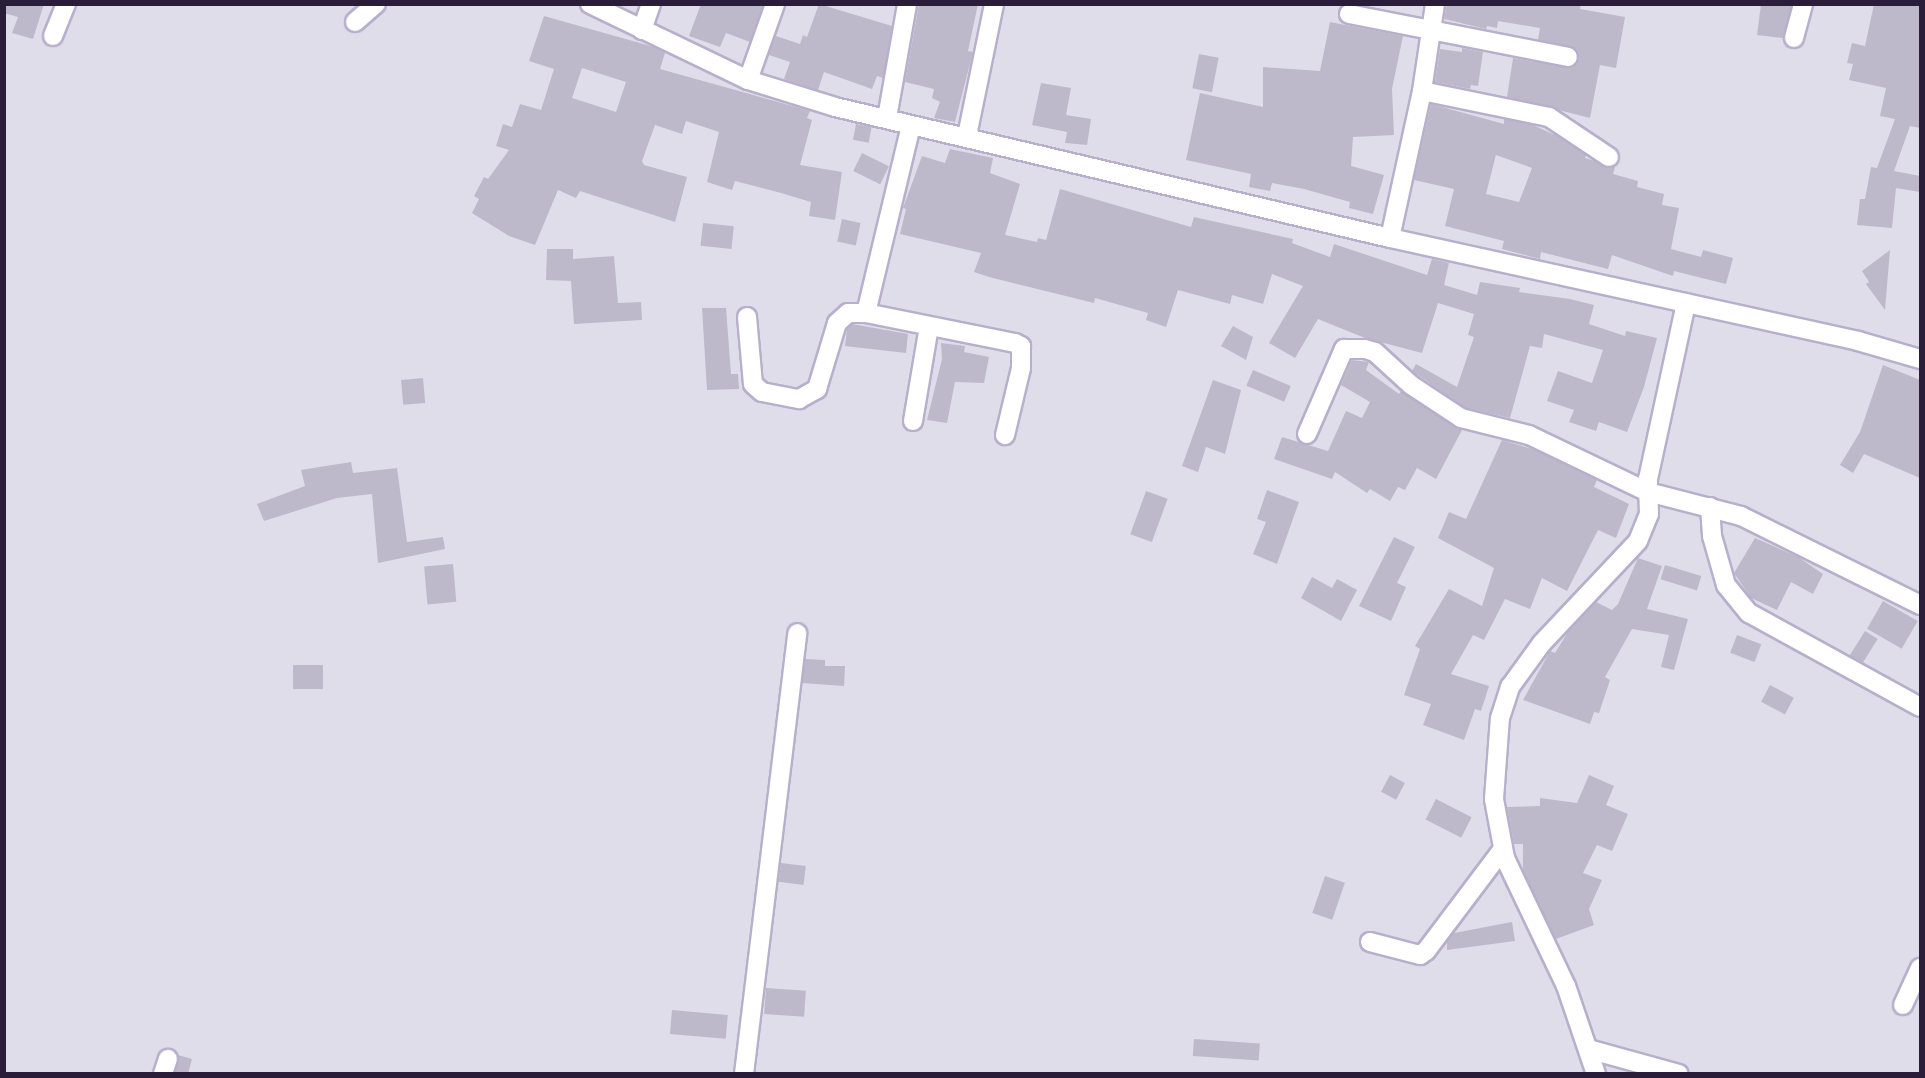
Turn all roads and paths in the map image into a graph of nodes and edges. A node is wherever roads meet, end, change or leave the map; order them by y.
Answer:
1 (66, 4) edge
2 (376, 4) edge
3 (590, 4) edge
4 (651, 4) edge
5 (775, 4) edge
6 (907, 4) edge
7 (994, 4) edge
8 (1435, 4) edge
9 (1803, 4) edge
10 (1349, 14) dead end
11 (355, 22) dead end
12 (1429, 29) junction
13 (642, 30) junction
14 (53, 36) dead end
15 (1794, 38) dead end
16 (1568, 57) dead end
17 (748, 80) junction
18 (1422, 91) junction
19 (887, 118) junction
20 (911, 125) junction
21 (967, 136) junction
22 (1609, 157) dead end
23 (1390, 238) junction
24 (1686, 303) junction
25 (866, 313) junction
26 (747, 317) dead end
27 (929, 326) junction
28 (1920, 359) edge
29 (913, 421) dead end
30 (1307, 434) dead end
31 (1005, 435) dead end
32 (1648, 492) junction
33 (1710, 507) junction
34 (1920, 605) edge
35 (797, 633) dead end
36 (1920, 706) edge
37 (1503, 849) junction
38 (1370, 942) dead end
39 (1920, 968) edge
40 (1903, 1005) dead end
41 (1588, 1049) junction
42 (744, 1074) edge
43 (1596, 1074) edge
44 (1679, 1074) edge

1 - 14 street
2 - 11 street
3 - 13 street
4 - 13 street
5 - 17 street
6 - 19 street
7 - 21 street
8 - 12 street
9 - 15 street
10 - 12 street
12 - 16 street
12 - 18 street
13 - 17 street
17 - 19 street
18 - 22 street
18 - 23 street
19 - 20 street
20 - 21 street
20 - 25 street
21 - 23 street
23 - 24 street
24 - 28 street
24 - 32 street
25 - 26 street
25 - 27 street
27 - 29 street
27 - 31 street
30 - 32 street
32 - 33 street
32 - 37 street
33 - 34 street
33 - 36 street
35 - 42 street
37 - 38 street
37 - 41 street
39 - 40 street
41 - 43 street
41 - 44 street

